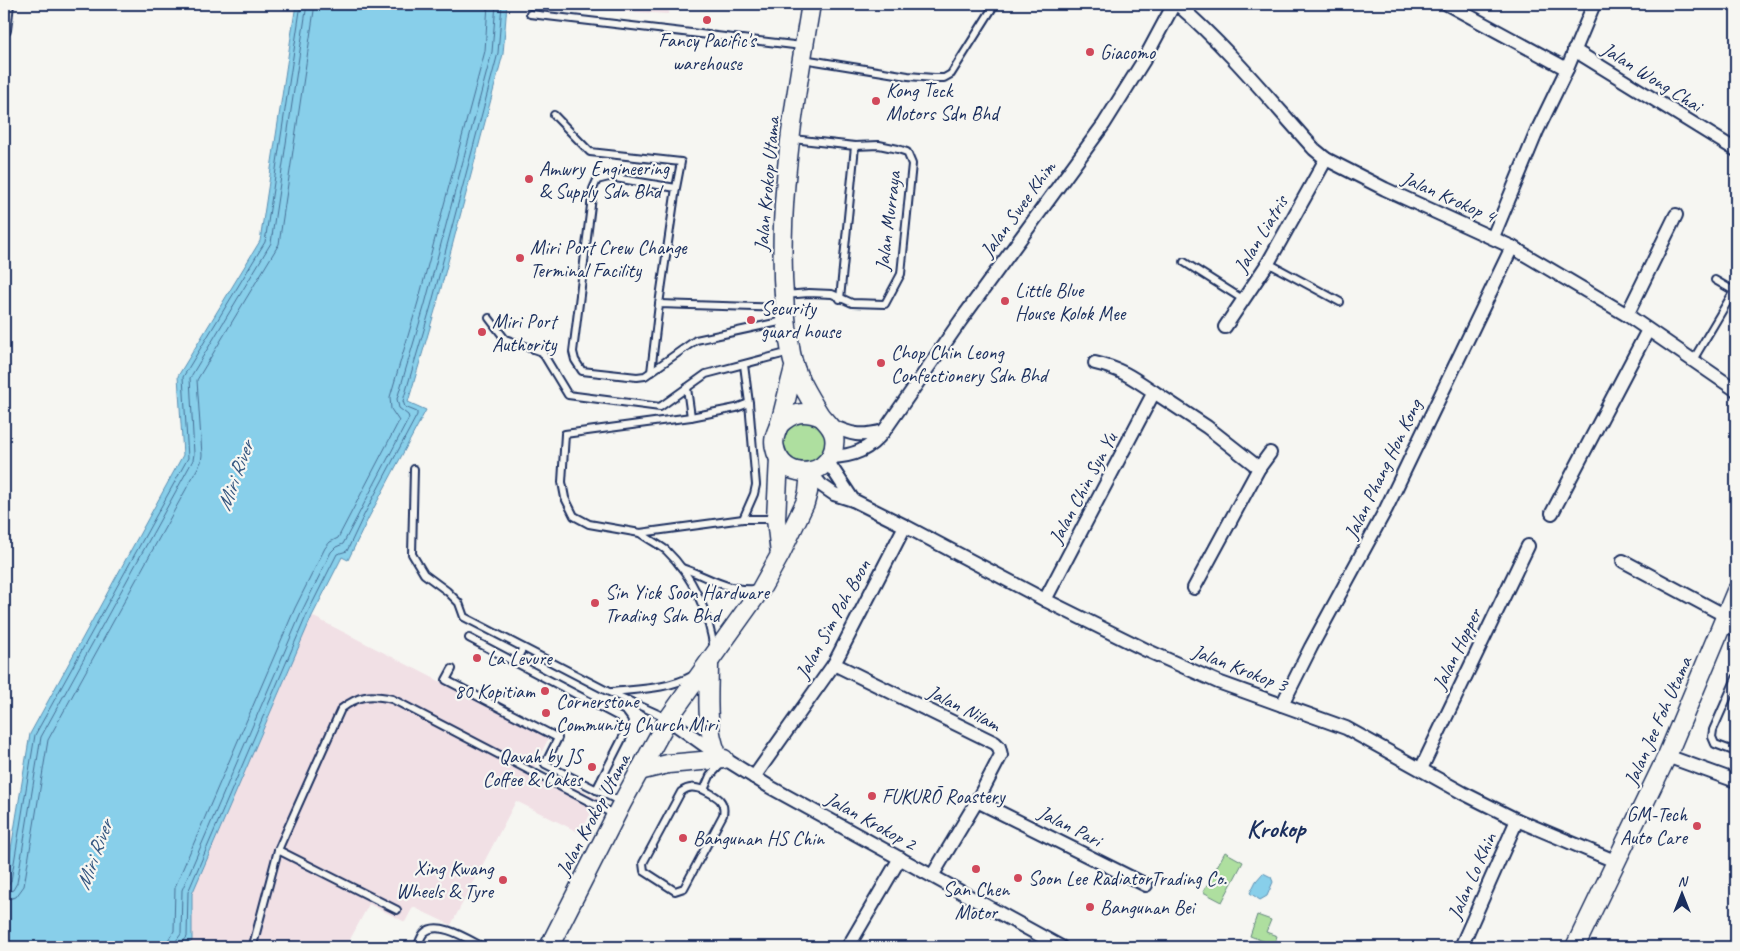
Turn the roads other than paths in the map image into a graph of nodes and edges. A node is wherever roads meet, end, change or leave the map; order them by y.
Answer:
1 (7, 4) edge
2 (810, 4) edge
3 (995, 4) edge
4 (1176, 4) edge
5 (1447, 4) edge
6 (1594, 4) edge
7 (530, 14) dead end
8 (4, 30) edge
9 (1574, 50) junction
10 (803, 52) junction
11 (1567, 70) junction
12 (554, 115) dead end
13 (791, 139) junction
14 (855, 146) junction
15 (1736, 150) edge
16 (1326, 159) junction
17 (676, 188) junction
18 (1676, 216) dead end
19 (1493, 237) junction
20 (1512, 247) junction
21 (1184, 262) dead end
22 (1268, 263) junction
23 (1715, 280) dead end
24 (1735, 292) edge
25 (840, 299) junction
26 (1244, 300) junction
27 (1340, 302) dead end
28 (659, 304) junction
29 (784, 308) junction
30 (1627, 314) junction
31 (489, 318) dead end
32 (1225, 327) dead end
33 (1648, 330) junction
34 (792, 360) junction
35 (1693, 360) junction
36 (1094, 364) dead end
37 (744, 365) junction
38 (651, 372) junction
39 (687, 388) junction
40 (1736, 390) edge
41 (1154, 392) junction
42 (749, 403) junction
43 (690, 417) junction
44 (825, 421) junction
45 (780, 425) junction
46 (884, 431) junction
47 (1270, 453) dead end
48 (779, 458) junction
49 (829, 460) junction
50 (1259, 468) junction
51 (414, 469) dead end
52 (810, 472) junction
53 (853, 500) junction
54 (1552, 513) dead end
55 (742, 519) junction
56 (776, 519) junction
57 (905, 526) junction
58 (640, 533) junction
59 (1528, 546) dead end
60 (780, 555) junction
61 (1623, 561) dead end
62 (682, 568) junction
63 (1194, 588) dead end
64 (761, 589) junction
65 (1736, 590) edge
66 (1045, 600) junction
67 (1728, 625) edge
68 (469, 638) dead end
69 (523, 648) junction
70 (516, 662) junction
71 (709, 662) junction
72 (834, 664) junction
73 (452, 669) dead end
74 (1736, 678) edge
75 (611, 693) junction
76 (1282, 705) junction
77 (668, 719) junction
78 (1736, 752) edge
79 (1668, 756) junction
80 (722, 758) junction
81 (1421, 769) junction
82 (640, 771) junction
83 (754, 777) junction
84 (1736, 781) edge
85 (596, 790) junction
86 (704, 790) junction
87 (977, 801) junction
88 (619, 809) junction
89 (1517, 820) junction
90 (278, 850) junction
91 (900, 858) junction
92 (1617, 862) junction
93 (932, 876) junction
94 (1146, 885) dead end
95 (397, 910) dead end
96 (253, 945) dead end
97 (417, 947) edge
98 (483, 947) edge
99 (549, 947) edge
100 (848, 947) edge
101 (1062, 947) edge
102 (1460, 947) edge
103 (1576, 947) edge

1 - 8 street
2 - 10 street, Jalan Krokop Utama
3 - 10 lane
4 - 16 street, Jalan Krokop 4
4 - 46 street, Jalan Swee Khim
5 - 11 street
6 - 9 street
7 - 10 lane
9 - 11 street
9 - 15 street, Jalan Wong Chai
10 - 13 street, Jalan Krokop Utama
11 - 19 street
12 - 17 lane
13 - 14 lane, Jalan Murraya
13 - 29 street, Jalan Krokop Utama
14 - 25 lane
14 - 25 lane, Jalan Murraya
16 - 19 street, Jalan Krokop 4
16 - 22 street, Jalan Liatris
17 - 28 lane
17 - 38 lane
18 - 30 street
19 - 20 street, Jalan Krokop 4
20 - 30 street, Jalan Krokop 4
20 - 76 street, Jalan Phang Hon Kong
21 - 26 lane
22 - 26 street, Jalan Liatris
22 - 27 lane
23 - 24 lane
24 - 35 lane
25 - 29 lane, Jalan Murraya
26 - 32 street, Jalan Liatris
28 - 29 lane
28 - 38 lane
29 - 34 street, Jalan Krokop Utama
29 - 38 lane
30 - 33 street, Jalan Krokop 4
31 - 39 lane
33 - 35 street, Jalan Krokop 4
33 - 54 street
34 - 37 lane
34 - 44 street
34 - 45 street
35 - 40 street, Jalan Krokop 4
36 - 41 street
37 - 39 lane
37 - 42 lane
39 - 43 lane
41 - 50 street
41 - 66 street, Jalan Chin Syn Yu
42 - 43 lane
42 - 55 lane
43 - 58 lane
44 - 45 street
44 - 46 street
44 - 49 street
45 - 48 street
46 - 49 street, Jalan Swee Khim
47 - 50 street
48 - 52 street
48 - 56 street
49 - 52 street
49 - 53 street
50 - 63 street
51 - 69 lane
52 - 53 street, Jalan Krokop 3
52 - 60 street, Jalan Krokop Utama
53 - 57 street, Jalan Krokop 3
55 - 56 lane
55 - 58 lane
56 - 60 street
57 - 66 street, Jalan Krokop 3
57 - 72 street, Jalan Sim Poh Boon
58 - 62 lane
59 - 81 street, Jalan Hopper
60 - 64 street, Jalan Krokop Utama
61 - 67 street
62 - 64 lane
62 - 71 lane
64 - 71 street, Jalan Krokop Utama
65 - 67 street, Jalan Jee Foh Utama
66 - 76 street, Jalan Krokop 3
67 - 79 street, Jalan Jee Foh Utama
68 - 70 lane
69 - 70 lane
69 - 75 lane
70 - 85 lane
71 - 75 lane
71 - 77 street, Jalan Krokop Utama
71 - 80 street
72 - 83 street, Jalan Sim Poh Boon
72 - 87 street, Jalan Nilam
73 - 85 lane
74 - 78 lane
75 - 77 lane
76 - 81 street, Jalan Krokop 3
77 - 80 street, Jalan Krokop 2
77 - 82 street, Jalan Krokop Utama
79 - 84 street
79 - 92 street, Jalan Jee Foh Utama
80 - 82 street
80 - 83 street, Jalan Krokop 2
80 - 86 lane
81 - 89 street, Jalan Krokop 3
82 - 88 street, Jalan Krokop Utama
83 - 91 street, Jalan Krokop 2
85 - 88 lane
86 - 86 lane
87 - 93 street, Jalan Nilam
87 - 94 street, Jalan Pari
88 - 90 lane
88 - 99 street, Jalan Krokop Utama
89 - 92 street, Jalan Krokop 3
89 - 102 street, Jalan Lo Khin
90 - 95 lane
90 - 96 lane
91 - 93 street, Jalan Krokop 2
91 - 100 street
92 - 103 street, Jalan Jee Foh Utama
93 - 101 street, Jalan Krokop 2
97 - 98 lane

